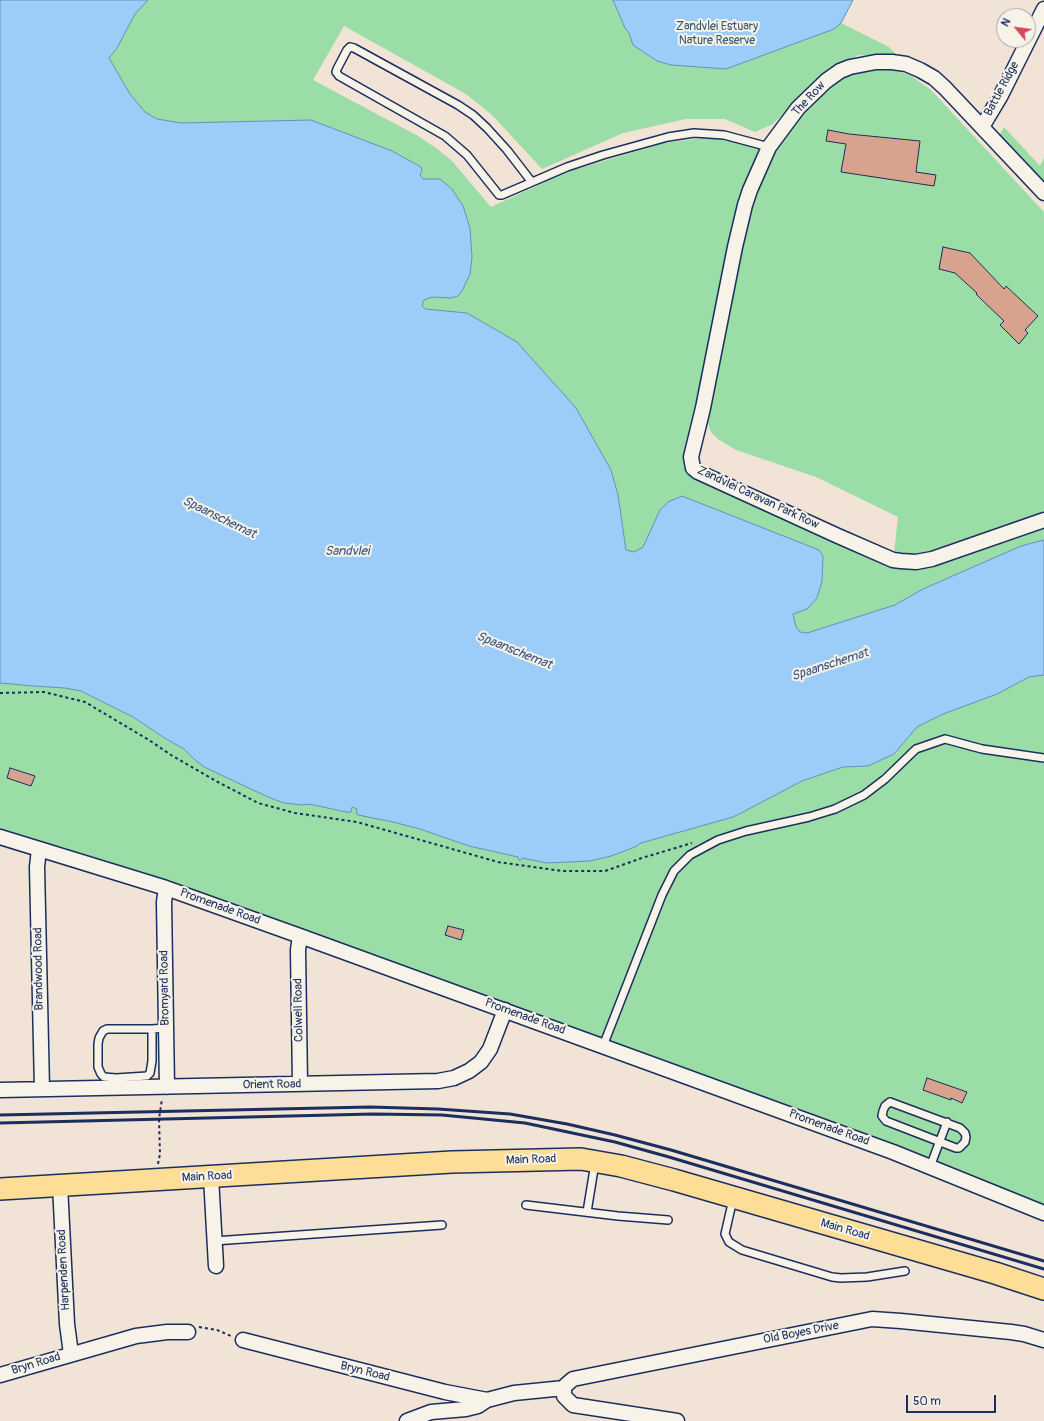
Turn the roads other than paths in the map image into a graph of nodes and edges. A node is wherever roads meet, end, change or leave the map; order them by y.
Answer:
1 (1044, 9) edge
2 (982, 126) junction
3 (769, 148) junction
4 (531, 181) junction
5 (1044, 193) edge
6 (1044, 520) edge
7 (1044, 758) edge
8 (0, 837) edge
9 (39, 849) junction
10 (166, 888) junction
11 (300, 936) junction
12 (505, 1010) junction
13 (159, 1029) junction
14 (603, 1046) junction
15 (300, 1084) junction
16 (165, 1088) junction
17 (42, 1089) junction
18 (0, 1090) edge
19 (947, 1122) junction
20 (939, 1142) junction
21 (595, 1161) junction
22 (930, 1167) junction
23 (211, 1177) junction
24 (60, 1185) junction
25 (0, 1189) edge
26 (733, 1197) junction
27 (526, 1204) dead end
28 (587, 1212) junction
29 (1044, 1213) edge
30 (668, 1220) dead end
31 (442, 1226) dead end
32 (214, 1241) junction
33 (216, 1266) dead end
34 (905, 1271) dead end
35 (1044, 1289) edge
36 (188, 1332) road end
37 (243, 1340) road end
38 (1044, 1340) edge
39 (71, 1354) junction
40 (0, 1375) edge
41 (564, 1388) junction
42 (488, 1400) junction
43 (407, 1421) edge
44 (677, 1421) edge

1 - 2 street, Battle Ridge
2 - 3 street, The Row
2 - 5 street, The Row
3 - 4 lane
3 - 6 street, Zandvlei Caravan Park Row
4 - 4 lane
7 - 14 lane
8 - 9 street, Promenade Road
9 - 10 street, Promenade Road
9 - 17 street, Brandwood Road
10 - 11 street, Promenade Road
10 - 13 street, Bromyard Road
11 - 12 street, Promenade Road
11 - 15 street, Colwell Road
12 - 14 street, Promenade Road
12 - 15 street, Orient Road
13 - 13 lane
13 - 16 street, Bromyard Road
14 - 22 street, Promenade Road
15 - 16 street, Orient Road
16 - 17 street, Orient Road
17 - 18 street, Orient Road
19 - 20 lane
19 - 20 lane
19 - 20 lane
20 - 22 lane
21 - 23 main road, Main Road
21 - 26 main road, Main Road
21 - 28 lane
22 - 29 street, Promenade Road
23 - 24 main road, Main Road
23 - 32 street
24 - 25 main road, Main Road
24 - 39 street, Harpenden Road
26 - 34 lane
26 - 35 main road, Main Road
27 - 28 lane
28 - 30 lane
31 - 32 lane
32 - 33 street
36 - 39 street, Bryn Road
37 - 42 street, Bryn Road
38 - 41 street, Old Boyes Drive
39 - 40 street, Bryn Road
41 - 42 street, Old Boyes Drive
41 - 44 street
42 - 43 street, Old Boyes Drive

